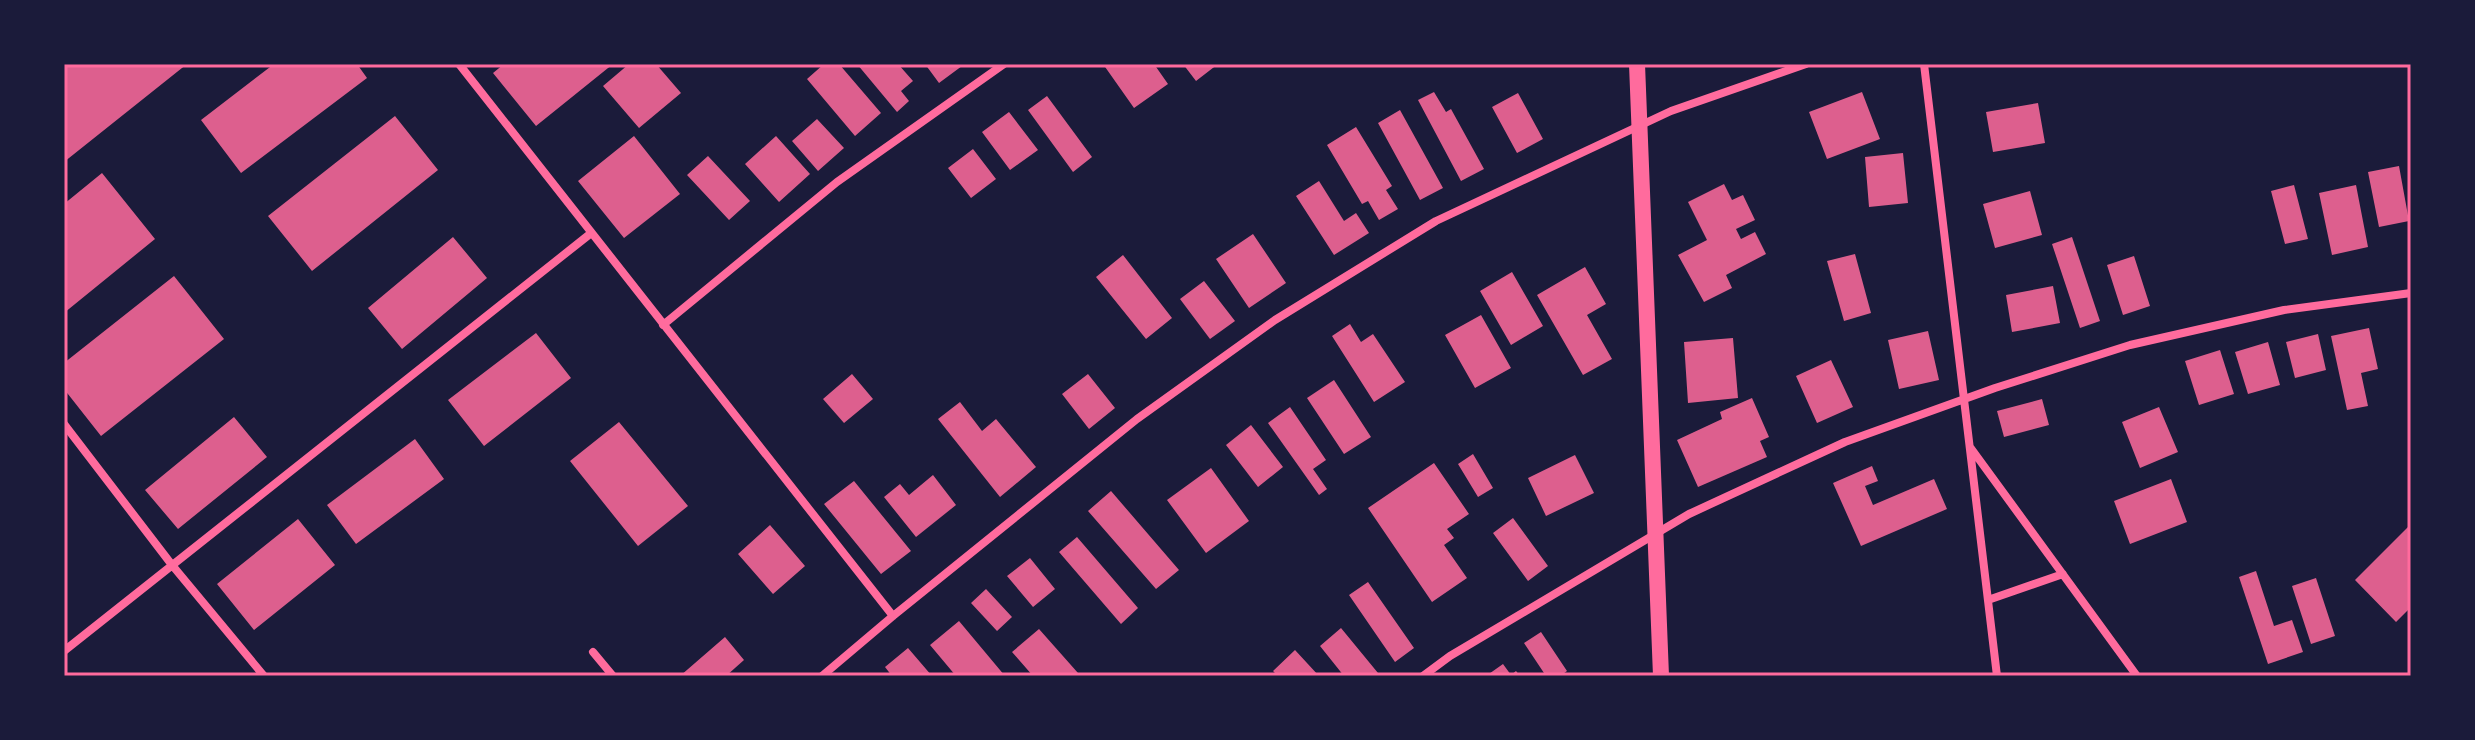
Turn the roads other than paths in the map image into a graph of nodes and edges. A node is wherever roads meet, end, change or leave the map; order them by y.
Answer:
1 (459, 64) edge
2 (1004, 64) edge
3 (1637, 64) edge
4 (1806, 64) edge
5 (1924, 64) edge
6 (1640, 126) junction
7 (590, 234) junction
8 (2411, 293) edge
9 (663, 325) junction
10 (1962, 400) junction
11 (64, 424) edge
12 (1969, 446) junction
13 (1655, 534) junction
14 (172, 565) junction
15 (2063, 574) junction
16 (1988, 600) junction
17 (893, 616) junction
18 (64, 651) edge
19 (593, 652) dead end
20 (264, 676) edge
21 (613, 676) edge
22 (822, 676) edge
23 (1423, 676) edge
24 (1661, 676) edge
25 (1997, 676) edge
26 (2137, 676) edge

1 - 7 street
2 - 9 street
3 - 6 main road
4 - 6 street
5 - 10 street
6 - 13 main road
6 - 17 street
7 - 9 street
7 - 14 street
8 - 10 street
9 - 17 street
10 - 12 street
10 - 13 street
11 - 14 street
12 - 15 street
12 - 16 street
13 - 23 street
13 - 24 main road
14 - 18 street
14 - 20 street
15 - 16 street
15 - 26 street
16 - 25 street
17 - 22 street
19 - 21 street

